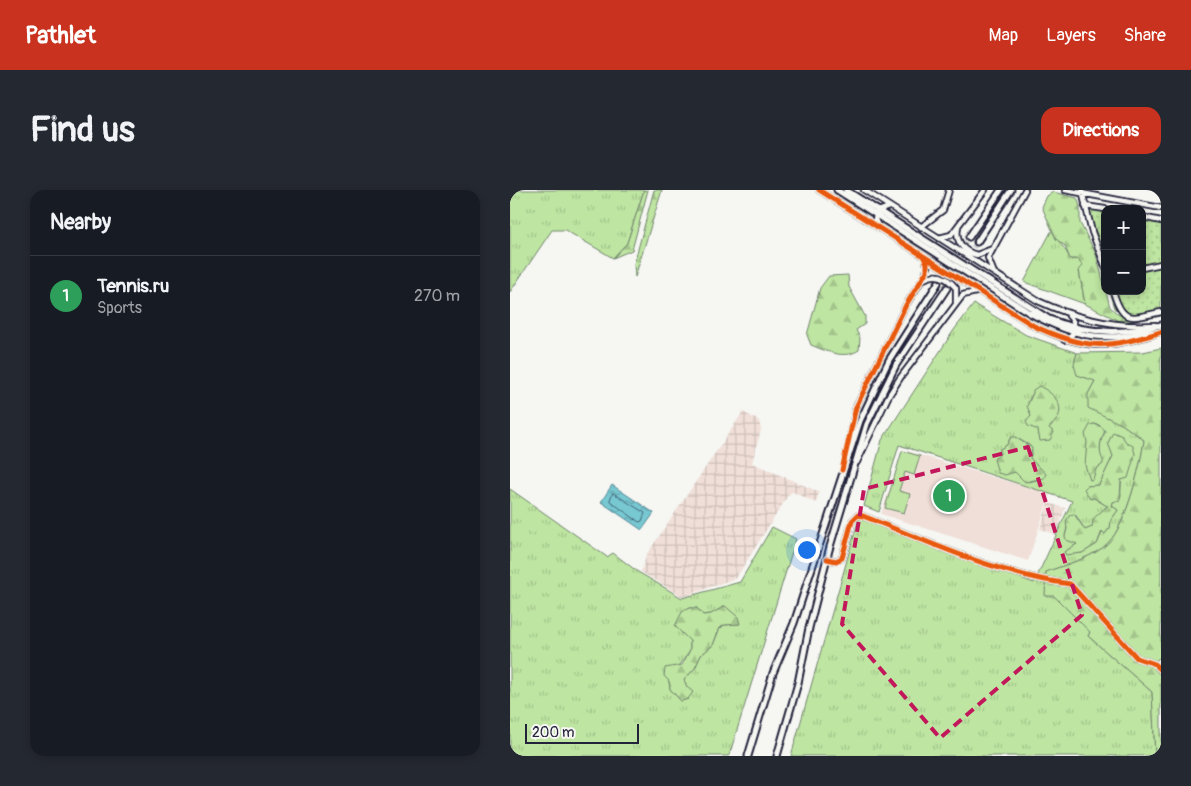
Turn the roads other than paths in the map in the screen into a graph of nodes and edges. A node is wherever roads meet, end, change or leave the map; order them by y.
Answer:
1 (819, 190) edge
2 (837, 190) edge
3 (864, 190) edge
4 (949, 190) edge
5 (985, 190) edge
6 (1001, 190) edge
7 (1011, 190) edge
8 (1025, 190) edge
9 (1065, 190) edge
10 (848, 191) edge
11 (1082, 191) edge
12 (1085, 206) junction
13 (890, 207) junction
14 (1161, 208) edge
15 (1101, 209) edge
16 (877, 213) junction
17 (1146, 218) edge
18 (1161, 221) edge
19 (958, 226) junction
20 (878, 227) junction
21 (921, 227) junction
22 (938, 238) junction
23 (969, 238) tunnel mouth
24 (977, 242) tunnel mouth
25 (994, 247) junction
26 (923, 256) junction
27 (1101, 258) edge
28 (1161, 264) edge
29 (1146, 267) edge
30 (996, 276) junction
31 (922, 281) junction
32 (938, 283) tunnel mouth
33 (947, 288) tunnel mouth
34 (982, 294) junction
35 (1114, 295) edge
36 (955, 306) junction
37 (1161, 312) edge
38 (1068, 315) junction
39 (1161, 325) edge
40 (1074, 331) junction
41 (1161, 332) edge
42 (1064, 340) junction
43 (842, 470) junction
44 (851, 474) junction
45 (827, 559) junction
46 (1161, 670) edge
47 (748, 756) edge
48 (777, 756) edge

1 - 20 street
2 - 16 main road
3 - 13 street
4 - 21 street
5 - 19 street
6 - 23 main road
7 - 24 main road
8 - 25 street
9 - 11 street
10 - 16 main road
11 - 12 street
11 - 14 street
12 - 15 street
12 - 27 street
13 - 16 street
13 - 21 street
16 - 20 street
16 - 40 main road
17 - 18 street
19 - 22 street
19 - 25 street
20 - 26 street
21 - 22 street
22 - 30 street
25 - 30 street
26 - 31 street
26 - 34 street
28 - 29 street
30 - 38 street
31 - 36 street
31 - 43 street
32 - 43 main road
33 - 44 main road
34 - 36 street
34 - 42 street
35 - 37 street
36 - 44 street
38 - 39 street
38 - 40 street
39 - 40 main road
40 - 41 main road
40 - 42 street
41 - 42 street
43 - 47 main road
44 - 45 main road
45 - 46 street
45 - 48 main road

